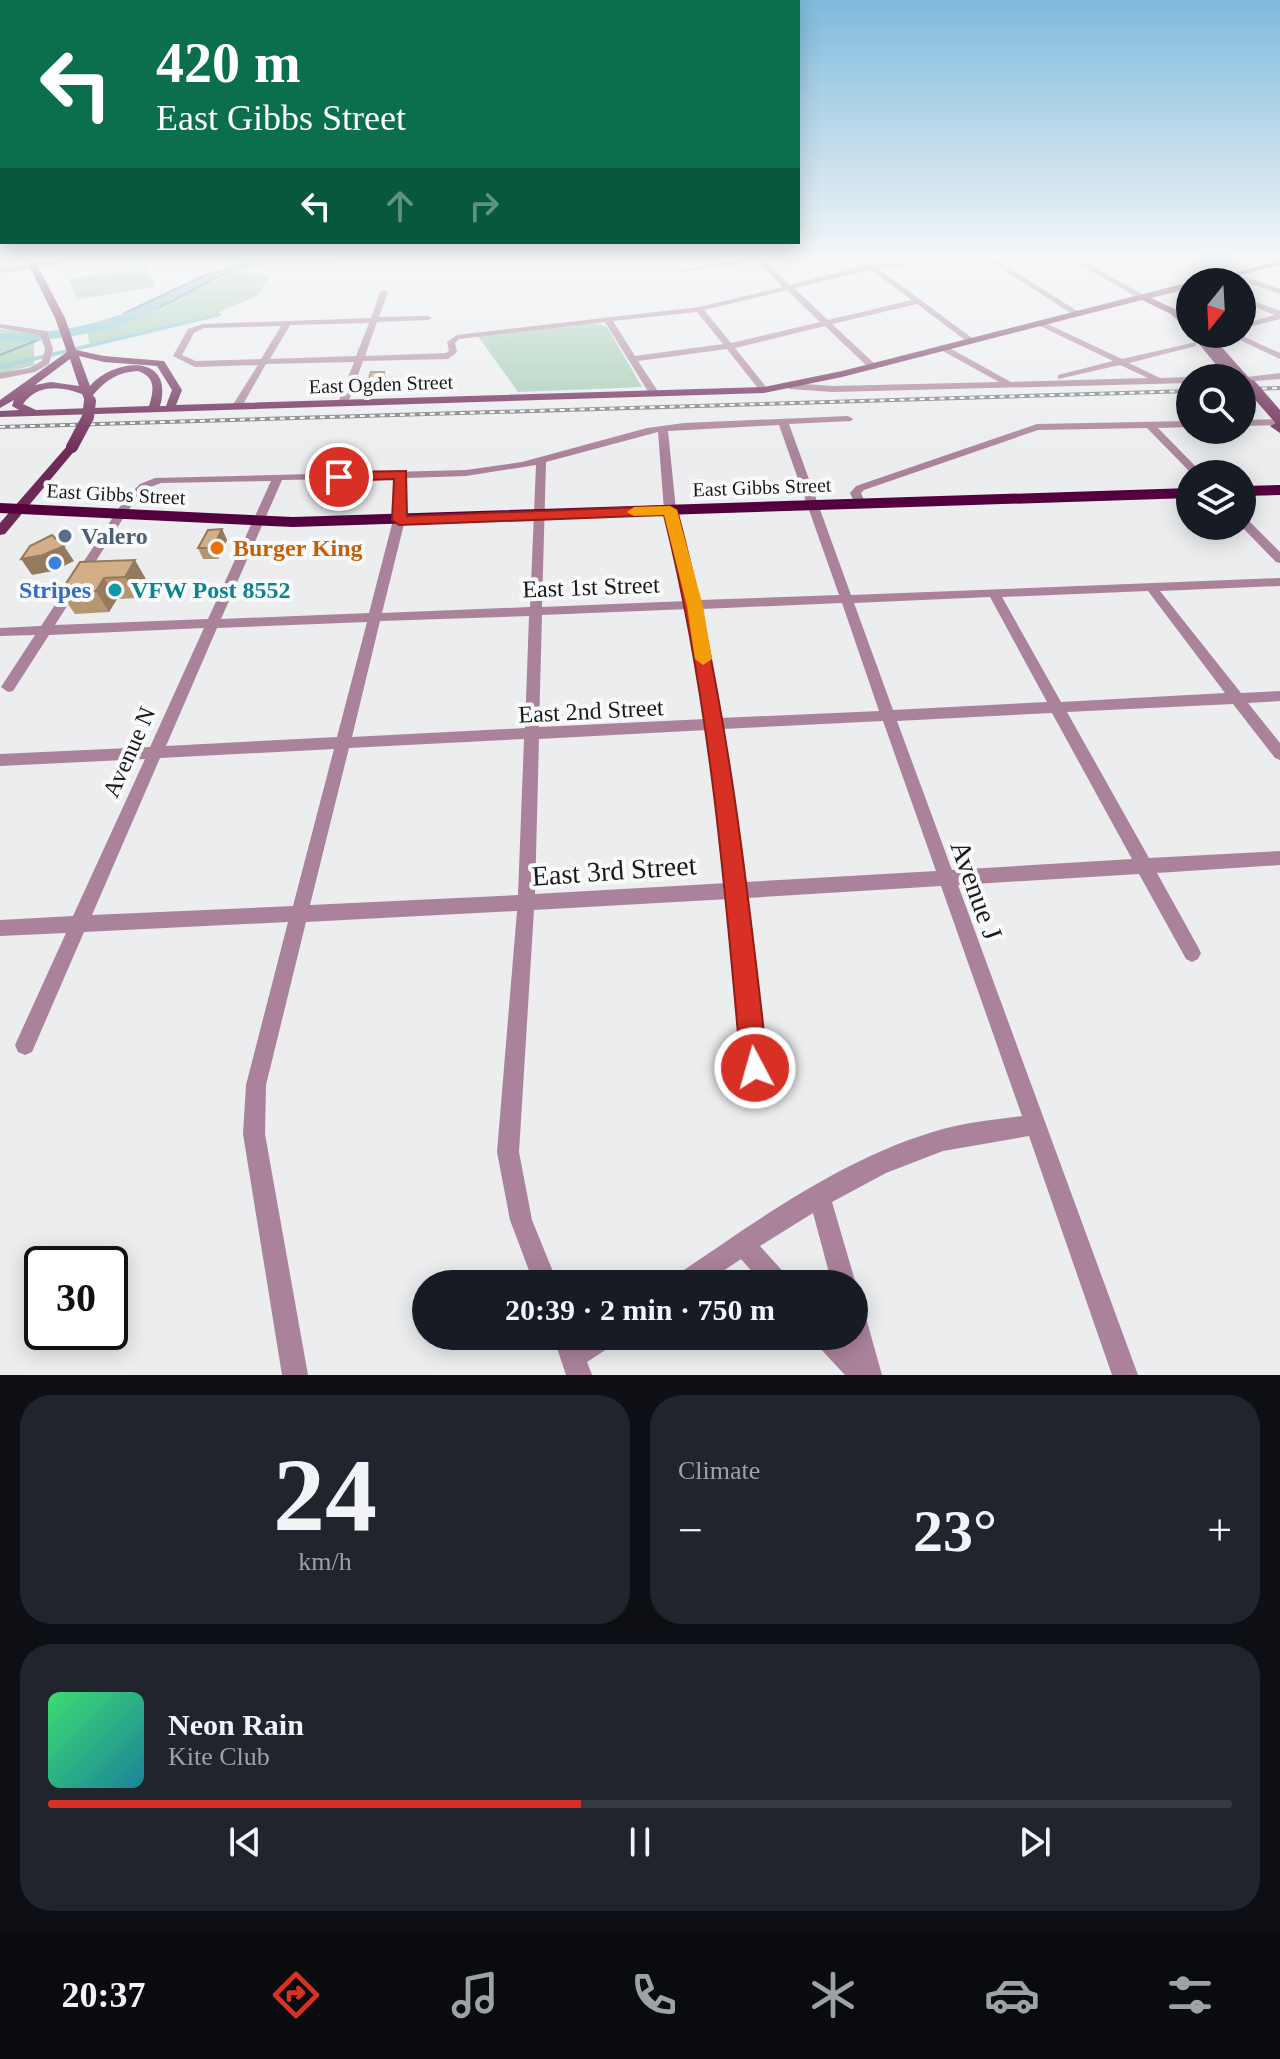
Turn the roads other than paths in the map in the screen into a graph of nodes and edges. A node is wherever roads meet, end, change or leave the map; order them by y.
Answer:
1 (63, 325) edge
2 (226, 325) edge
3 (286, 325) edge
4 (372, 325) edge
5 (556, 325) edge
6 (611, 325) edge
7 (713, 325) edge
8 (820, 325) edge
9 (831, 325) edge
10 (951, 325) edge
11 (1033, 325) edge
12 (1046, 325) edge
13 (0, 326) edge
14 (972, 341) junction
15 (1176, 344) edge
16 (1256, 345) edge
17 (731, 346) junction
18 (944, 348) junction
19 (1208, 348) edge
20 (1209, 348) edge
21 (74, 352) junction
22 (1280, 356) edge
23 (360, 359) junction
24 (632, 359) junction
25 (1120, 361) junction
26 (264, 362) junction
27 (1221, 364) edge
28 (873, 367) junction
29 (0, 376) edge
30 (1280, 376) edge
31 (1256, 378) edge
32 (1159, 380) junction
33 (1176, 380) edge
34 (1037, 383) junction
35 (1009, 384) junction
36 (790, 386) junction
37 (764, 390) junction
38 (654, 393) junction
39 (178, 394) junction
40 (90, 397) junction
41 (1256, 402) edge
42 (343, 403) junction
43 (0, 405) edge
44 (224, 406) junction
45 (237, 406) junction
46 (170, 408) junction
47 (154, 409) junction
48 (38, 412) junction
49 (0, 414) edge
50 (848, 419) dead end
51 (783, 422) junction
52 (1256, 423) edge
53 (1149, 424) junction
54 (1176, 424) edge
55 (1279, 424) edge
56 (663, 429) junction
57 (541, 459) junction
58 (1184, 460) edge
59 (402, 474) junction
60 (277, 479) junction
61 (1280, 490) edge
62 (1256, 491) edge
63 (1176, 493) edge
64 (860, 504) junction
65 (812, 506) junction
66 (0, 508) edge
67 (18, 509) junction
68 (670, 510) junction
69 (121, 515) junction
70 (537, 515) junction
71 (399, 520) junction
72 (256, 522) junction
73 (0, 531) edge
74 (1256, 534) edge
75 (1280, 559) edge
76 (1280, 582) edge
77 (1151, 587) junction
78 (994, 593) junction
79 (845, 598) junction
80 (695, 606) junction
81 (534, 610) junction
82 (374, 617) junction
83 (213, 624) junction
84 (44, 629) junction
85 (0, 632) edge
86 (8, 687) dead end
87 (1280, 696) edge
88 (1237, 698) junction
89 (1056, 706) junction
90 (886, 713) junction
91 (714, 727) junction
92 (532, 736) junction
93 (342, 744) junction
94 (155, 754) junction
95 (1280, 754) edge
96 (0, 760) edge
97 (1280, 858) edge
98 (1144, 866) junction
99 (945, 876) junction
100 (737, 887) junction
101 (526, 903) junction
102 (298, 912) junction
103 (79, 925) junction
104 (0, 928) edge
105 (1192, 953) dead end
106 (25, 1045) dead end
107 (755, 1068) dead end
108 (1033, 1125) junction
109 (820, 1199) junction
110 (743, 1244) junction
111 (541, 1270) edge
112 (704, 1270) edge
113 (766, 1270) edge
114 (840, 1270) edge
115 (839, 1350) edge
116 (862, 1350) edge
117 (295, 1375) edge
118 (862, 1375) edge
119 (869, 1375) edge
120 (1125, 1375) edge

1 - 21 main road
2 - 26 street
3 - 26 street
4 - 23 street
5 - 23 street
6 - 24 street
7 - 17 street
8 - 17 street
9 - 28 street
10 - 14 street
11 - 14 main road, East Ogden Street
12 - 25 street
13 - 29 street
14 - 18 main road, East Ogden Street
15 - 25 street
16 - 22 street
17 - 24 street
17 - 37 street
18 - 28 main road, East Ogden Street
18 - 35 street
19 - 27 main road
20 - 55 main road, bridge
21 - 39 main road
21 - 40 main road
21 - 43 main road
23 - 26 street
23 - 42 street
24 - 38 street
25 - 32 street
25 - 34 street
26 - 45 street
28 - 36 main road, East Ogden Street
30 - 31 street
32 - 33 street
32 - 34 street
34 - 35 street
35 - 36 street
36 - 37 main road, East Ogden Street
37 - 38 main road, East Ogden Street
38 - 42 main road, East Ogden Street
39 - 44 main road
39 - 46 main road
40 - 47 main road
40 - 48 main road
40 - 67 main road, bridge
41 - 55 main road
42 - 45 main road, East Ogden Street
44 - 45 main road, East Ogden Street
44 - 46 main road, East Ogden Street
46 - 47 main road, East Ogden Street
47 - 48 main road, East Ogden Street
48 - 49 main road, East Ogden Street
50 - 51 street
51 - 56 street
51 - 65 street, Avenue J
52 - 55 street
53 - 54 street
53 - 58 street
53 - 64 street
56 - 57 street
56 - 68 street
57 - 59 street
57 - 70 street
59 - 60 street
59 - 71 street
60 - 69 street
60 - 72 street, Avenue N
61 - 62 highway
63 - 64 highway, East Gibbs Street
64 - 65 highway, East Gibbs Street
65 - 68 highway, East Gibbs Street
65 - 79 street, Avenue J
66 - 67 highway, East Gibbs Street
67 - 69 highway, East Gibbs Street
67 - 73 main road
68 - 70 highway, East Gibbs Street
68 - 80 street
69 - 72 highway, East Gibbs Street
69 - 84 street
70 - 71 highway, East Gibbs Street
70 - 81 street
71 - 72 highway, East Gibbs Street
71 - 82 street
72 - 83 street, Avenue N
74 - 75 street
76 - 77 street, East 1st Street
77 - 78 street, East 1st Street
77 - 88 street
78 - 79 street, East 1st Street
78 - 89 street
79 - 80 street, East 1st Street
79 - 90 street, Avenue J
80 - 81 street, East 1st Street
80 - 91 street
81 - 82 street, East 1st Street
81 - 92 street
82 - 83 street, East 1st Street
82 - 93 street
83 - 84 street, East 1st Street
83 - 94 street, Avenue N
84 - 85 street, East 1st Street
84 - 86 street
87 - 88 street, East 2nd Street
88 - 89 street, East 2nd Street
88 - 95 street
89 - 90 street, East 2nd Street
89 - 98 street
90 - 91 street, East 2nd Street
90 - 99 street, Avenue J
91 - 92 street, East 2nd Street
91 - 100 street
92 - 93 street, East 2nd Street
92 - 101 street
93 - 94 street, East 2nd Street
93 - 102 street
94 - 96 street, East 2nd Street
94 - 103 street, Avenue N
97 - 98 street, East 3rd Street
98 - 99 street, East 3rd Street
98 - 105 street
99 - 100 street, East 3rd Street
99 - 108 street, Avenue J
100 - 101 street, East 3rd Street
100 - 107 street
101 - 102 street, East 3rd Street
101 - 111 street
102 - 103 street, East 3rd Street
102 - 117 street
103 - 104 street, East 3rd Street
103 - 106 street, Avenue N
108 - 109 street
108 - 120 street, Avenue J
109 - 110 street
109 - 114 street
110 - 112 street
110 - 113 street
115 - 118 street
116 - 119 street

